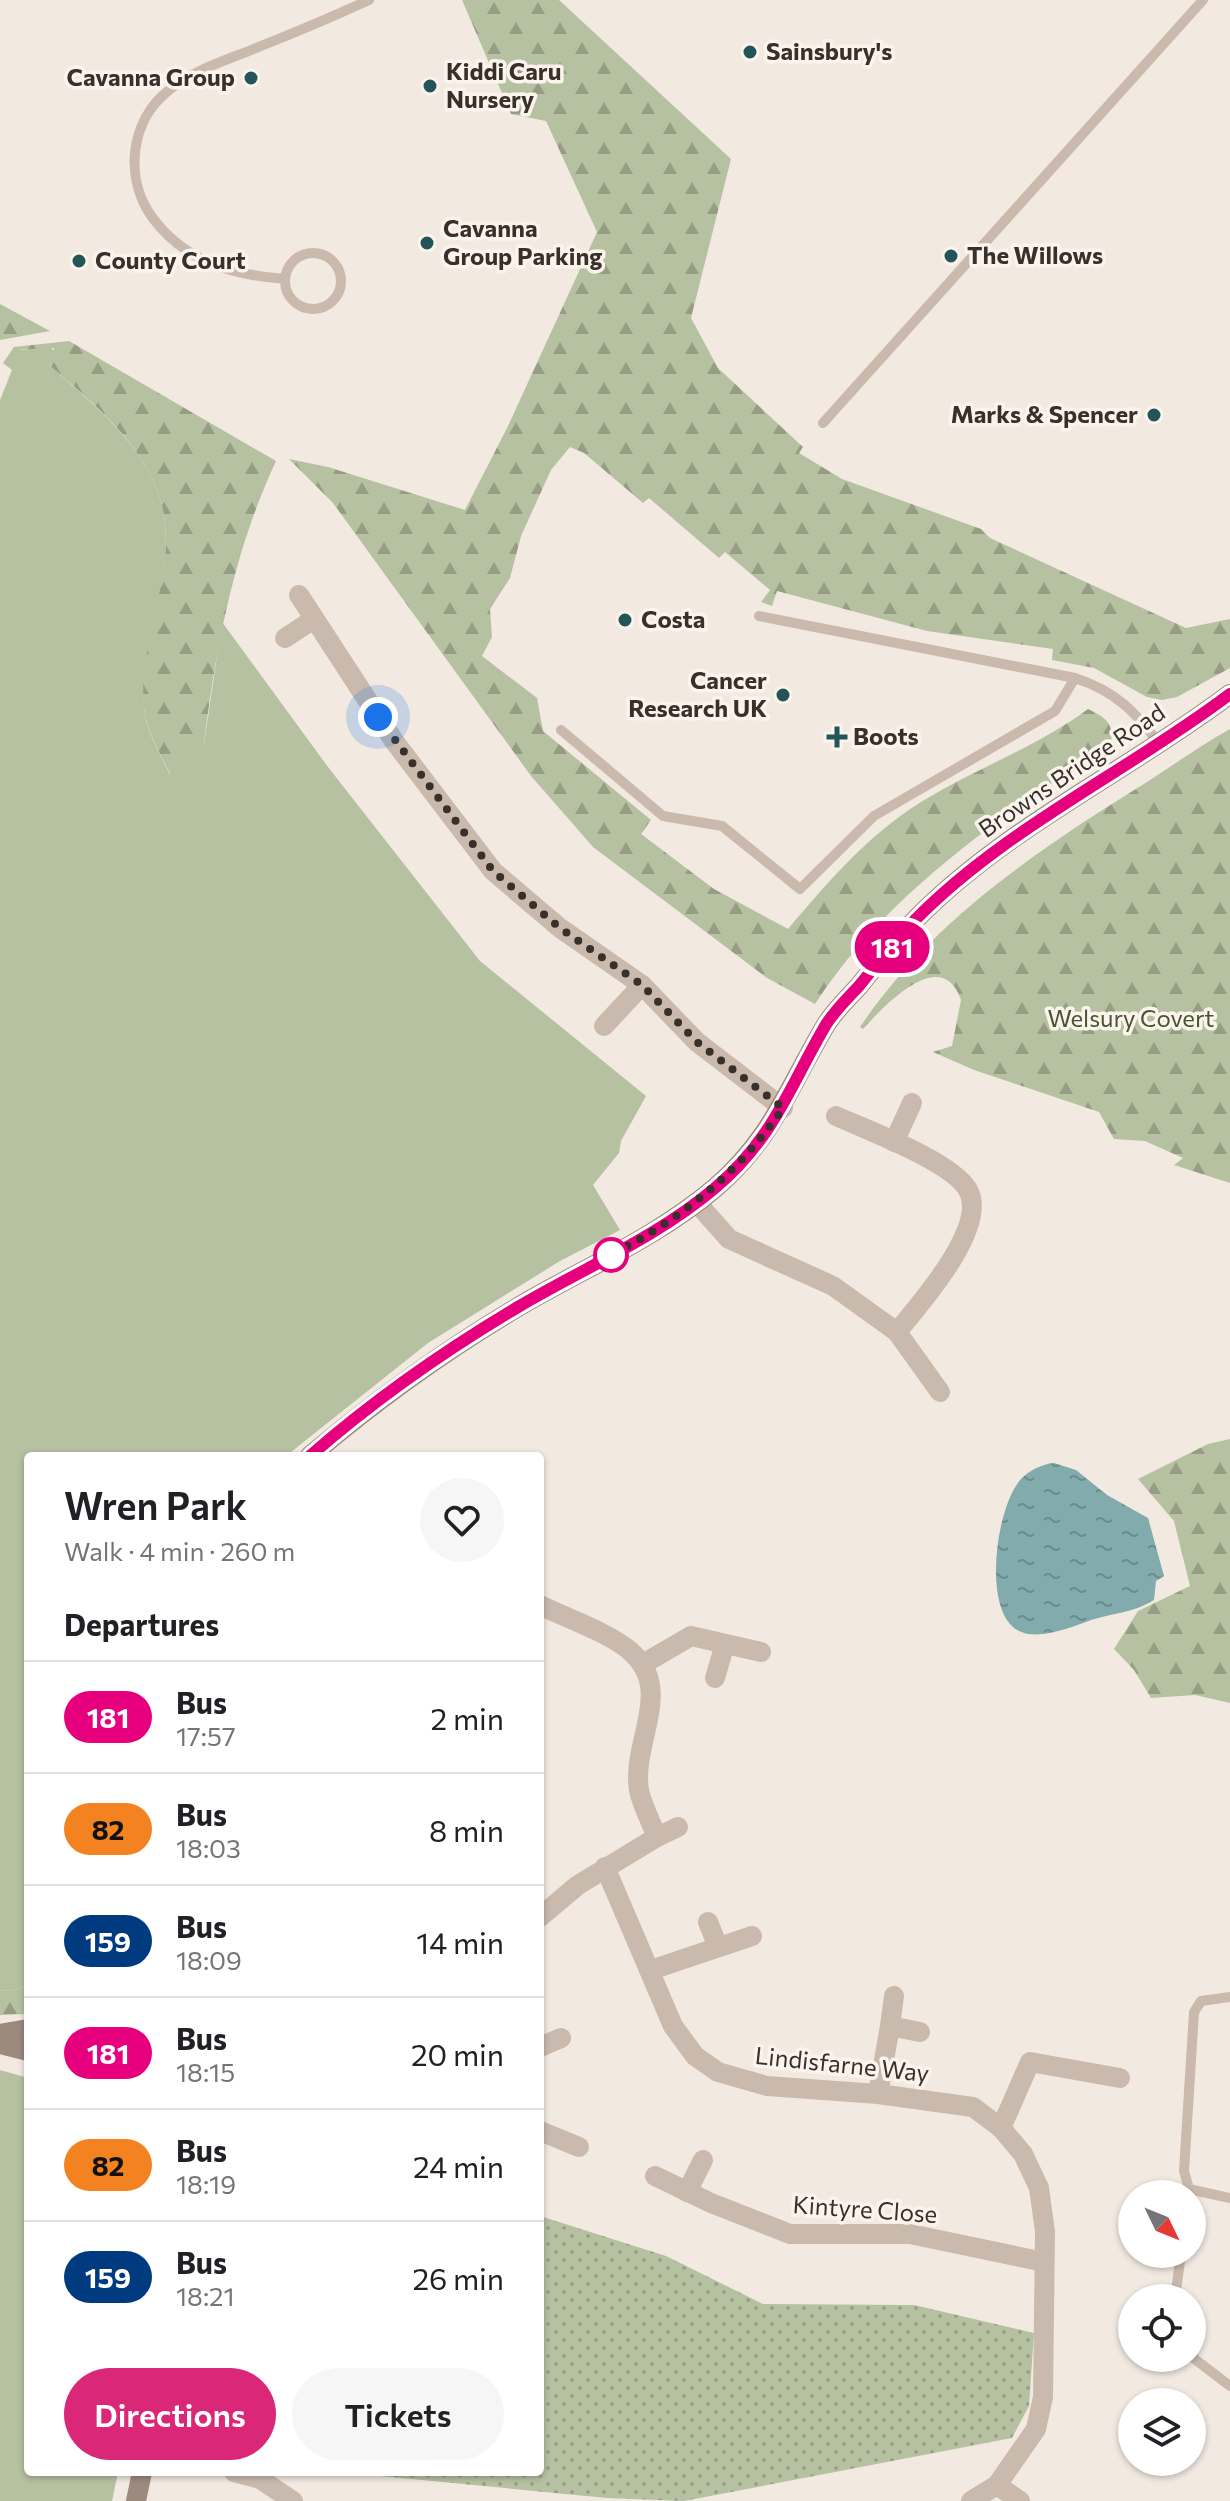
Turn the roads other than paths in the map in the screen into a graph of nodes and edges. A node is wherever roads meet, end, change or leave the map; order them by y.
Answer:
1 (369, 0) edge
2 (1203, 0) edge
3 (285, 279) junction
4 (823, 423) dead end
5 (299, 595) dead end
6 (759, 616) dead end
7 (314, 619) junction
8 (285, 638) dead end
9 (1075, 678) junction
10 (1230, 694) edge
11 (561, 730) dead end
12 (1160, 745) junction
13 (642, 985) junction
14 (604, 1026) dead end
15 (912, 1103) dead end
16 (783, 1108) junction
17 (836, 1116) dead end
18 (894, 1142) junction
19 (697, 1203) junction
20 (897, 1332) junction
21 (940, 1392) dead end
22 (315, 1452) edge
23 (544, 1607) edge
24 (725, 1644) junction
25 (761, 1652) dead end
26 (643, 1664) junction
27 (715, 1678) dead end
28 (678, 1827) dead end
29 (657, 1837) junction
30 (605, 1867) junction
31 (544, 1914) edge
32 (708, 1922) dead end
33 (752, 1936) dead end
34 (718, 1947) junction
35 (651, 1970) junction
36 (894, 1996) dead end
37 (1230, 1997) edge
38 (890, 2026) junction
39 (24, 2030) edge
40 (920, 2032) dead end
41 (0, 2034) edge
42 (561, 2038) dead end
43 (0, 2044) edge
44 (544, 2045) edge
45 (24, 2050) edge
46 (1120, 2078) dead end
47 (878, 2094) junction
48 (1001, 2128) junction
49 (544, 2133) edge
50 (579, 2147) dead end
51 (703, 2160) dead end
52 (655, 2176) dead end
53 (1186, 2180) edge
54 (687, 2192) junction
55 (1206, 2194) edge
56 (1230, 2198) edge
57 (1044, 2262) junction
58 (1206, 2368) edge
59 (1230, 2386) edge
60 (141, 2476) edge
61 (249, 2476) edge
62 (997, 2485) junction
63 (136, 2501) edge
64 (293, 2501) edge
65 (971, 2501) edge
66 (1020, 2501) edge

1 - 3 lane
2 - 4 lane
3 - 3 lane
5 - 7 street
6 - 9 lane
7 - 8 street
7 - 13 street
9 - 11 lane
9 - 12 lane
10 - 12 street, Browns Bridge Road
12 - 16 street, Browns Bridge Road
13 - 14 street
13 - 16 street
15 - 18 street
16 - 19 street, Browns Bridge Road
17 - 18 street
18 - 20 street
19 - 20 street
19 - 22 street, Browns Bridge Road
20 - 21 street
23 - 26 street
24 - 25 street
24 - 26 street
24 - 27 street
26 - 29 street
28 - 29 street
29 - 30 street
30 - 31 street
30 - 35 street, Lindisfarne Way
32 - 34 street
33 - 34 street
34 - 35 street
35 - 47 street, Lindisfarne Way
36 - 38 street
37 - 53 lane
38 - 40 street
38 - 47 street
39 - 41 street
42 - 44 street
43 - 45 street
46 - 48 street
47 - 48 street, Lindisfarne Way
48 - 57 street, Lindisfarne Way
49 - 50 street
51 - 54 street
52 - 54 street, Kintyre Close
54 - 57 street, Kintyre Close
55 - 56 lane
57 - 62 street, Lindisfarne Way
58 - 59 lane
60 - 63 street
61 - 64 street
62 - 65 street
62 - 66 street

